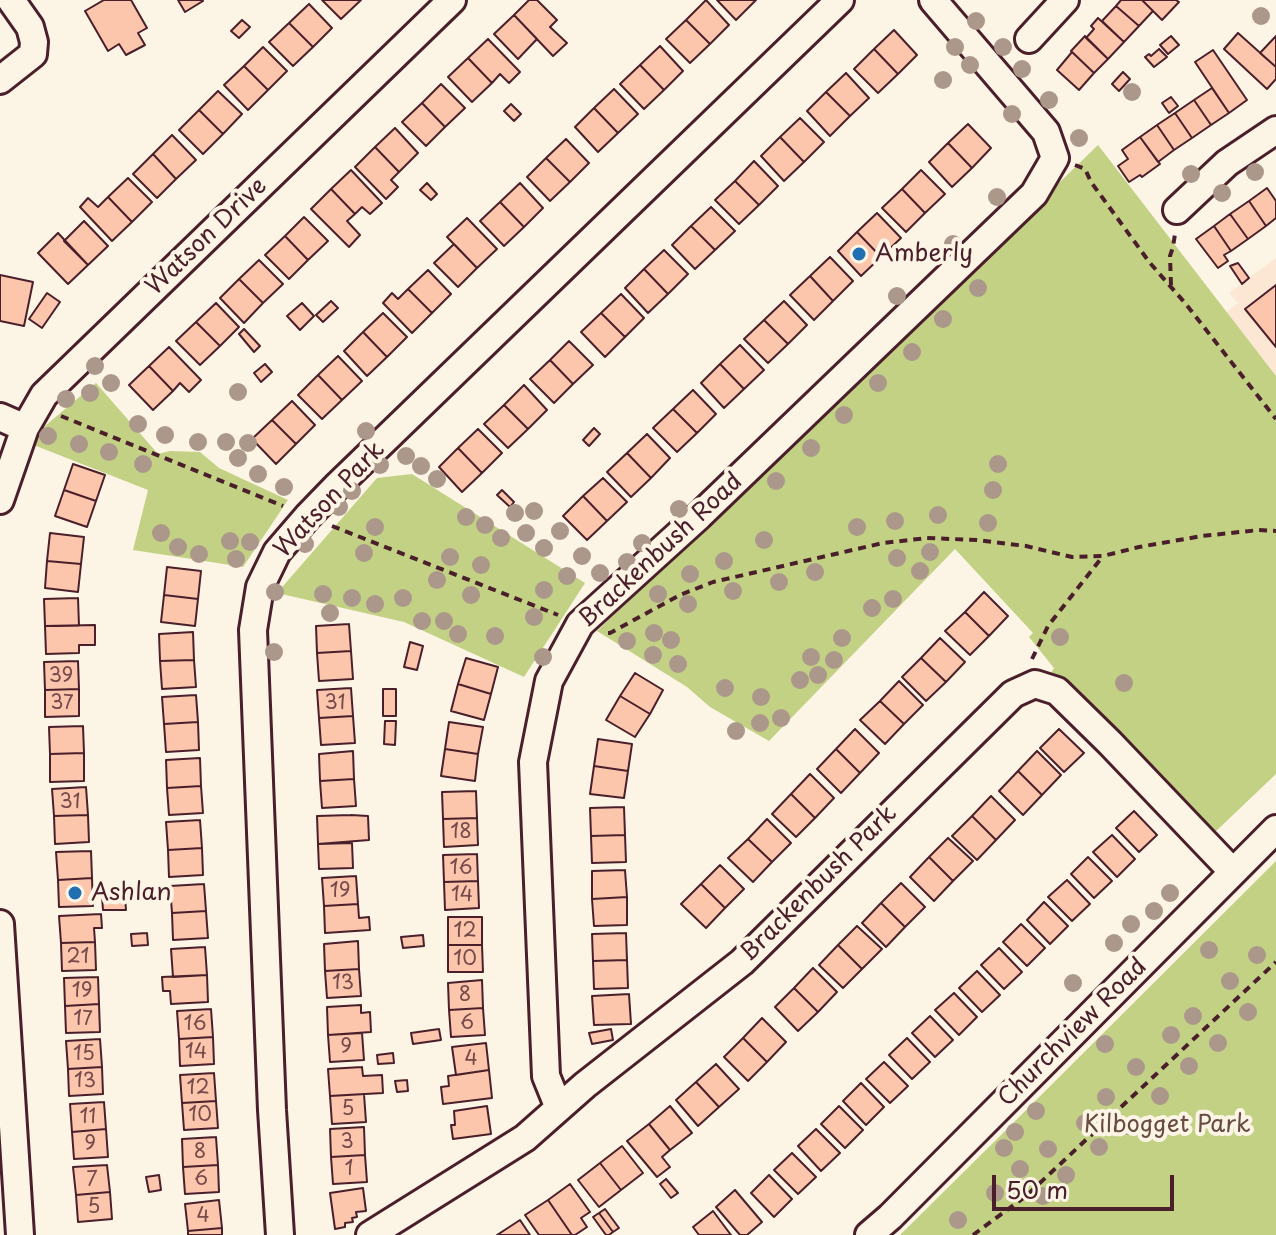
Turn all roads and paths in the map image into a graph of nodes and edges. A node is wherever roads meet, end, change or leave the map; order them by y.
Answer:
1 (11, 0) edge
2 (452, 0) edge
3 (840, 0) edge
4 (933, 0) edge
5 (1065, 0) edge
6 (1029, 39) dead end
7 (0, 80) edge
8 (1276, 130) edge
9 (1055, 158) junction
10 (1177, 210) dead end
11 (1173, 247) dead end
12 (1171, 287) junction
13 (0, 417) edge
14 (1276, 419) edge
15 (25, 428) junction
16 (0, 500) edge
17 (1103, 556) dead end
18 (1035, 684) junction
19 (1276, 829) edge
20 (1233, 872) junction
21 (0, 924) edge
22 (1276, 962) edge
23 (559, 1108) junction
24 (20, 1235) edge
25 (280, 1235) edge
26 (370, 1235) edge
27 (869, 1235) edge
28 (973, 1235) edge

1 - 7 street
2 - 15 street, Watson Drive
3 - 25 street, Watson Park
4 - 9 street
5 - 6 street
8 - 10 street
9 - 12 path
9 - 23 street, Brackenbush Road
11 - 12 path
12 - 14 path
13 - 15 street
15 - 16 street, Watson Drive
17 - 18 path
18 - 20 street
18 - 23 street, Brackenbush Park
19 - 20 street, Churchview Road
20 - 27 street, Churchview Road
21 - 24 street
22 - 28 path
23 - 26 street, Brackenbush Park

